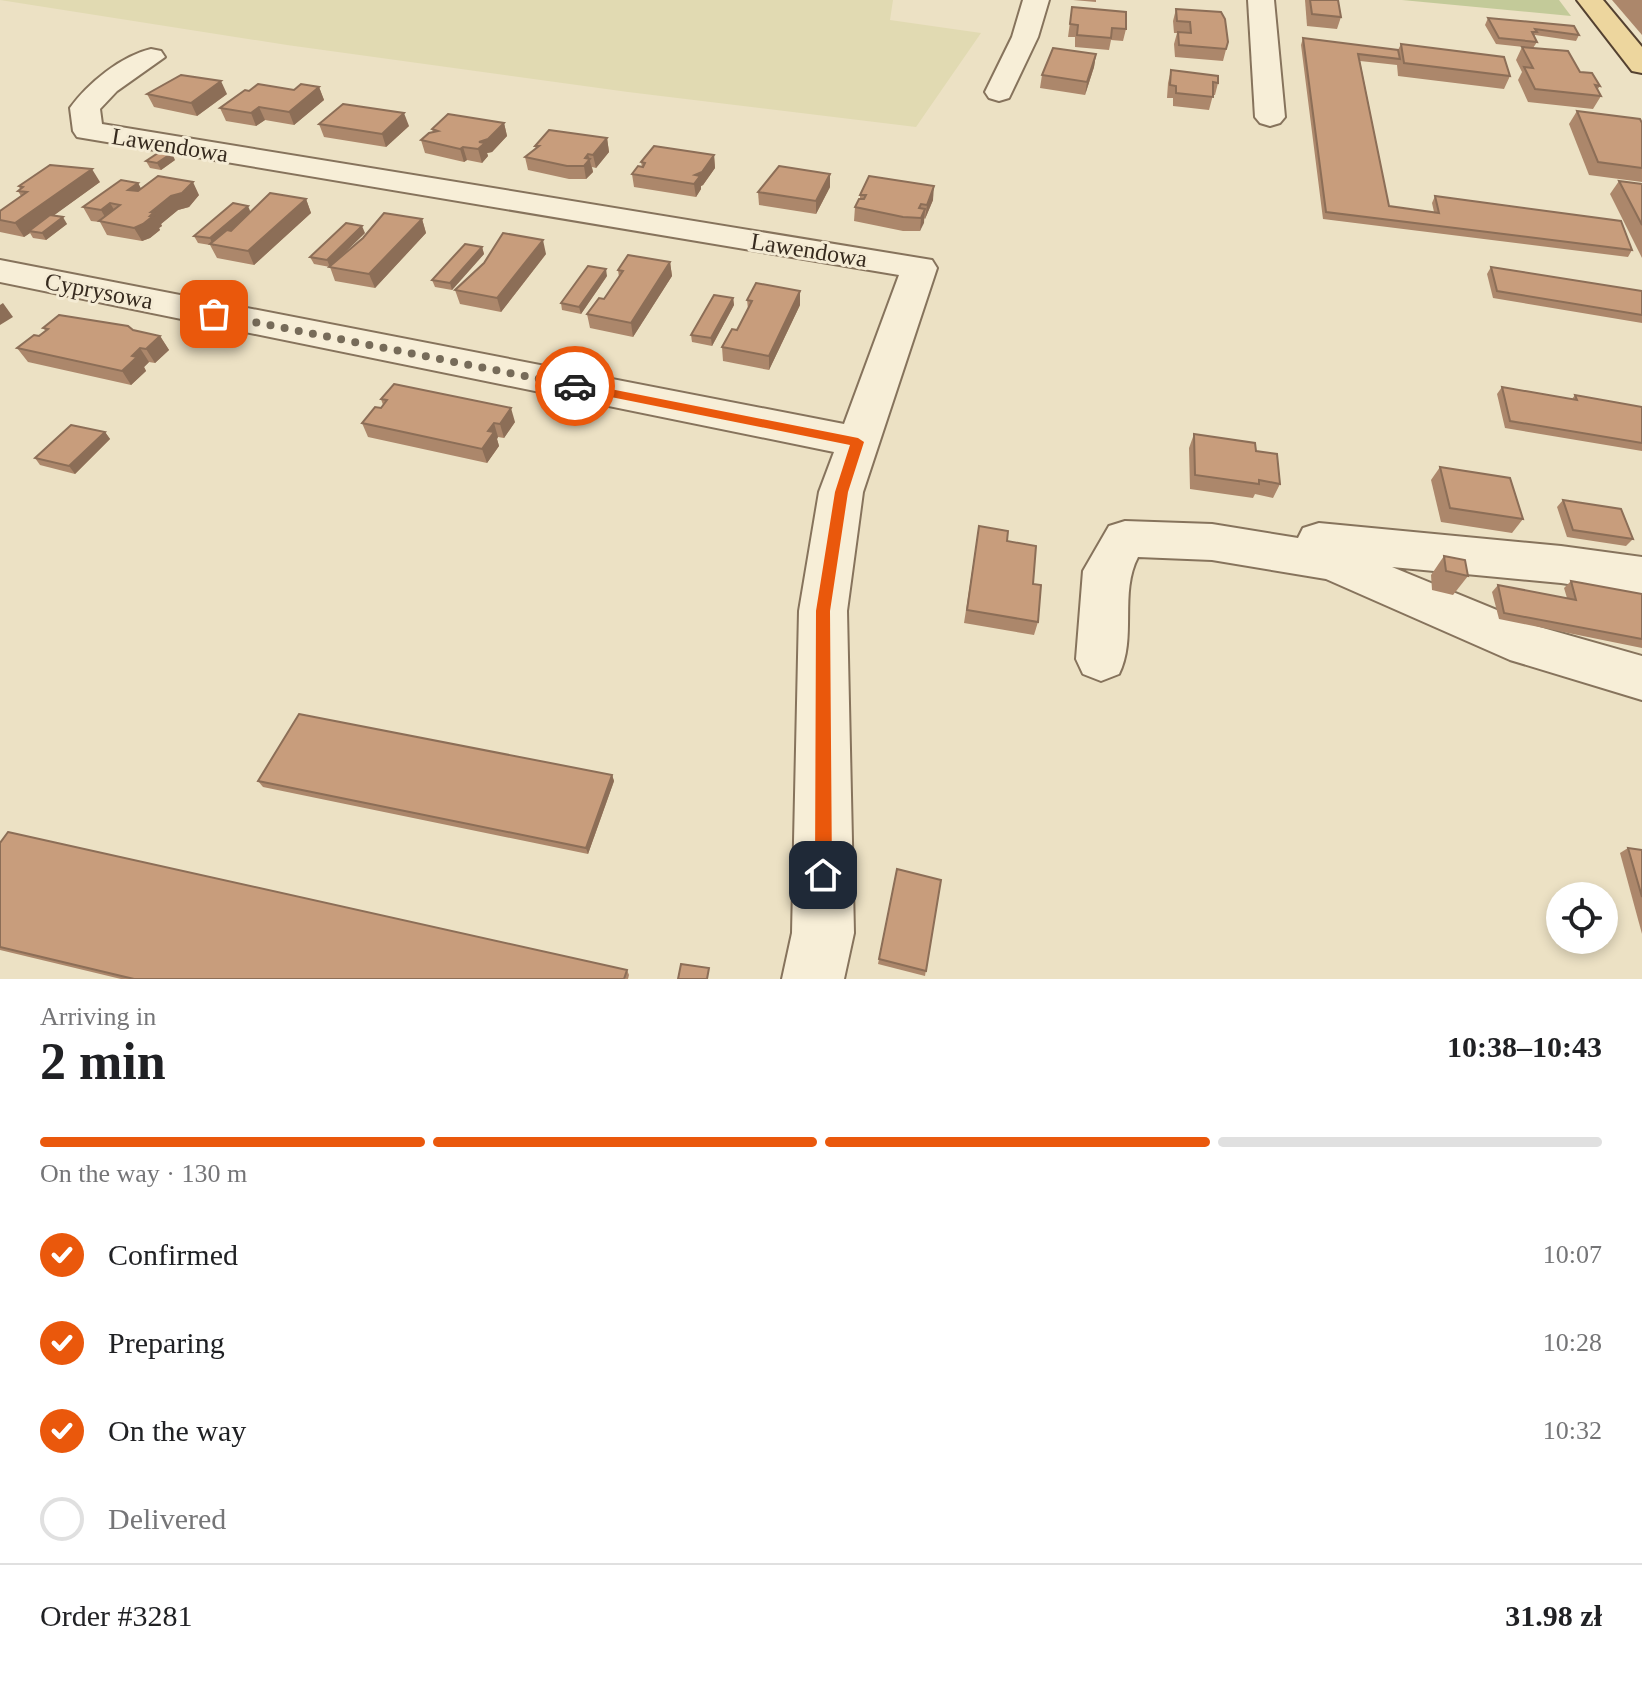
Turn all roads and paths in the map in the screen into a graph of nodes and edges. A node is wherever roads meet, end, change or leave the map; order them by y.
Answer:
1 (1036, 0) edge
2 (1261, 0) edge
3 (1590, 0) edge
4 (151, 57) dead end
5 (1642, 65) edge
6 (999, 92) dead end
7 (1270, 117) dead end
8 (0, 271) edge
9 (858, 442) junction
10 (1192, 521) dead end
11 (1642, 576) edge
12 (1101, 659) dead end
13 (1642, 678) edge
14 (813, 979) edge

1 - 6 street
2 - 7 street
3 - 5 main road
4 - 9 street, Lawendowa
8 - 9 street, Cyprysowa
9 - 14 street, Lawendowa
10 - 11 street
12 - 13 street

